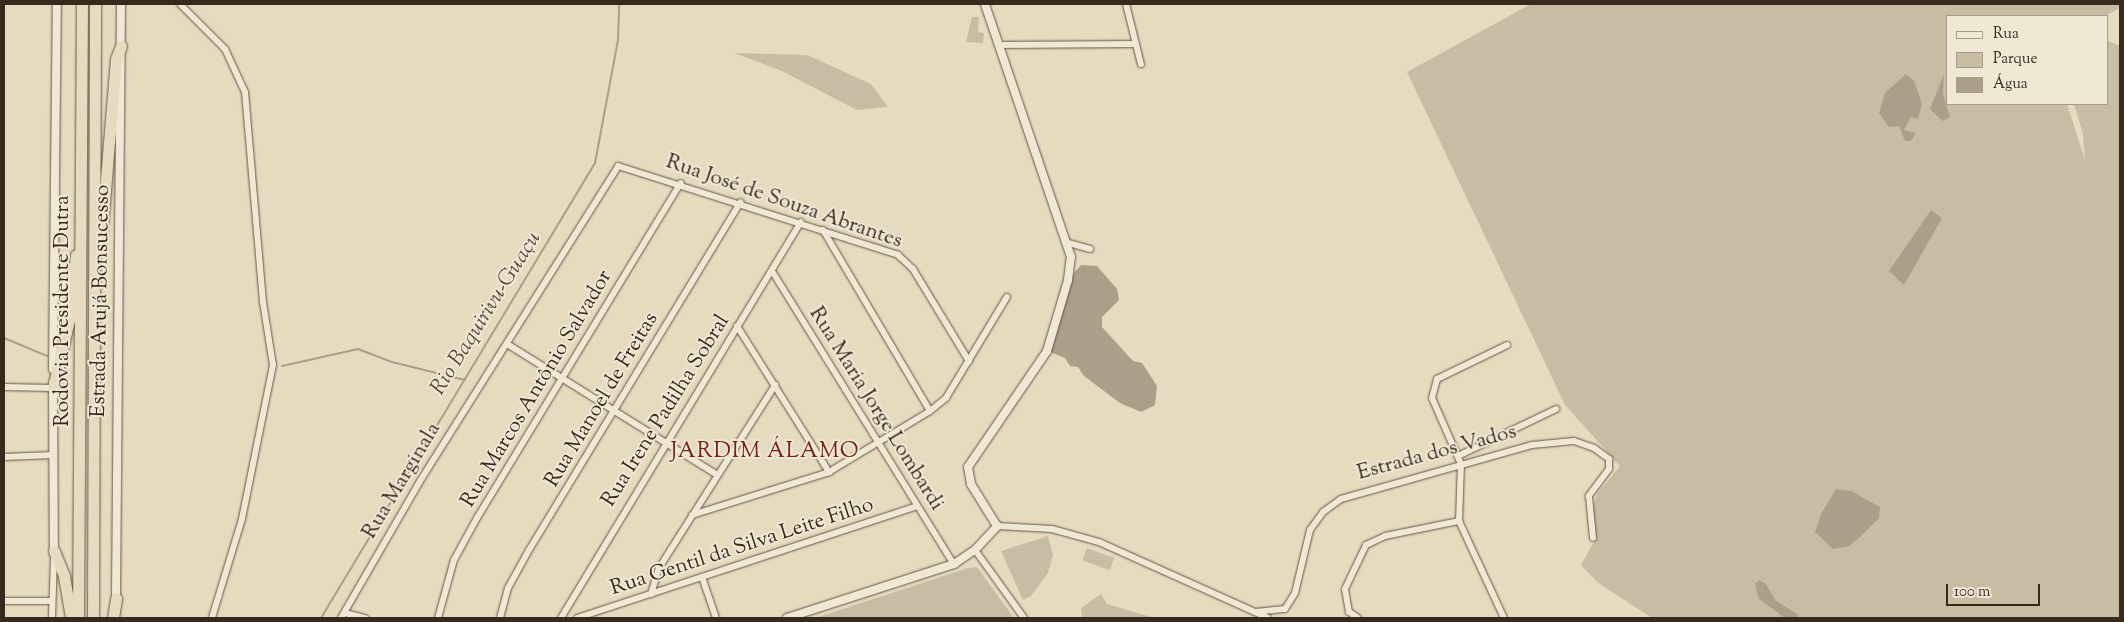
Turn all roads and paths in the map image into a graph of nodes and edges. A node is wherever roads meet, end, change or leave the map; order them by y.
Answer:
1 (57, 4) edge
2 (82, 4) edge
3 (96, 4) edge
4 (121, 4) edge
5 (180, 4) edge
6 (985, 4) edge
7 (1126, 4) edge
8 (1136, 44) junction
9 (999, 45) junction
10 (121, 46) junction
11 (1140, 64) dead end
12 (624, 165) joint
13 (681, 183) junction
14 (741, 202) junction
15 (83, 216) junction
16 (801, 222) junction
17 (823, 230) junction
18 (1068, 243) junction
19 (1090, 249) dead end
20 (96, 267) junction
21 (772, 271) junction
22 (1007, 297) dead end
23 (737, 326) junction
24 (507, 344) junction
25 (1507, 345) dead end
26 (969, 361) junction
27 (564, 378) junction
28 (775, 385) junction
29 (4, 386) edge
30 (53, 388) junction
31 (1556, 409) dead end
32 (615, 410) junction
33 (930, 411) junction
34 (665, 441) junction
35 (879, 445) junction
36 (54, 455) junction
37 (1458, 456) junction
38 (4, 457) edge
39 (1461, 464) junction
40 (829, 472) junction
41 (716, 474) junction
42 (916, 506) junction
43 (692, 515) junction
44 (1459, 521) junction
45 (997, 526) junction
46 (1593, 538) dead end
47 (975, 550) junction
48 (54, 552) junction
49 (954, 564) junction
50 (702, 577) junction
51 (651, 594) junction
52 (116, 598) joint
53 (4, 601) edge
54 (52, 601) junction
55 (1256, 612) junction
56 (343, 616) edge
57 (52, 618) edge
58 (71, 618) edge
59 (78, 618) edge
60 (93, 618) edge
61 (112, 618) edge
62 (212, 618) edge
63 (365, 618) edge
64 (438, 618) edge
65 (500, 618) edge
66 (561, 618) edge
67 (577, 618) edge
68 (716, 618) edge
69 (787, 618) edge
70 (1024, 618) edge
71 (1268, 618) edge
72 (1358, 618) edge
73 (1504, 618) edge

1 - 30 street
2 - 15 highway, Rodovia Presidente Dutra
3 - 20 highway, Rodovia Presidente Dutra
4 - 10 street, Estrada Arujá Bonsucesso
5 - 62 street
6 - 9 street
7 - 8 street
8 - 9 street
8 - 11 street
9 - 18 street
10 - 20 highway
10 - 52 street, Estrada Arujá Bonsucesso
12 - 13 street, Rua José de Souza Abrantes
12 - 24 street, Rua Marginala
13 - 14 street, Rua José de Souza Abrantes
13 - 27 street, Rua Marcos Antônio Salvador
14 - 16 street, Rua José de Souza Abrantes
14 - 32 street, Rua Manoel de Freitas
15 - 30 highway
15 - 59 highway, Rodovia Presidente Dutra
16 - 17 street, Rua José de Souza Abrantes
16 - 21 street, Rua Irene Padilha Sobral
17 - 26 street, Rua José de Souza Abrantes
17 - 33 street
18 - 19 street
18 - 45 street
20 - 60 highway, Rodovia Presidente Dutra
21 - 23 street, Rua Irene Padilha Sobral
21 - 35 street, Rua Maria Jorge Lombardi
22 - 26 street
23 - 28 street
23 - 34 street, Rua Irene Padilha Sobral
24 - 27 street
24 - 56 street, Rua Marginala
25 - 37 street
26 - 33 street
27 - 32 street
27 - 64 street, Rua Marcos Antônio Salvador
28 - 40 street
28 - 41 street
29 - 30 street
30 - 36 street
31 - 37 street
32 - 34 street
32 - 65 street, Rua Manoel de Freitas
33 - 35 street
34 - 41 street
34 - 66 street, Rua Irene Padilha Sobral
35 - 40 street
35 - 42 street, Rua Maria Jorge Lombardi
36 - 38 street
36 - 48 street
37 - 39 street
39 - 44 street
39 - 46 street, Estrada dos Vados
39 - 55 street, Estrada dos Vados
40 - 43 street
41 - 43 street
42 - 49 street, Rua Maria Jorge Lombardi
42 - 50 street, Rua Gentil da Silva Leite Filho
43 - 51 street
44 - 72 street
44 - 73 street
45 - 47 street
45 - 55 street
47 - 49 street
47 - 70 street
48 - 54 street
48 - 58 highway
49 - 69 street
50 - 51 street, Rua Gentil da Silva Leite Filho
50 - 68 street
51 - 67 street, Rua Gentil da Silva Leite Filho
52 - 61 highway
53 - 54 street
54 - 57 street
55 - 71 street
56 - 63 street

